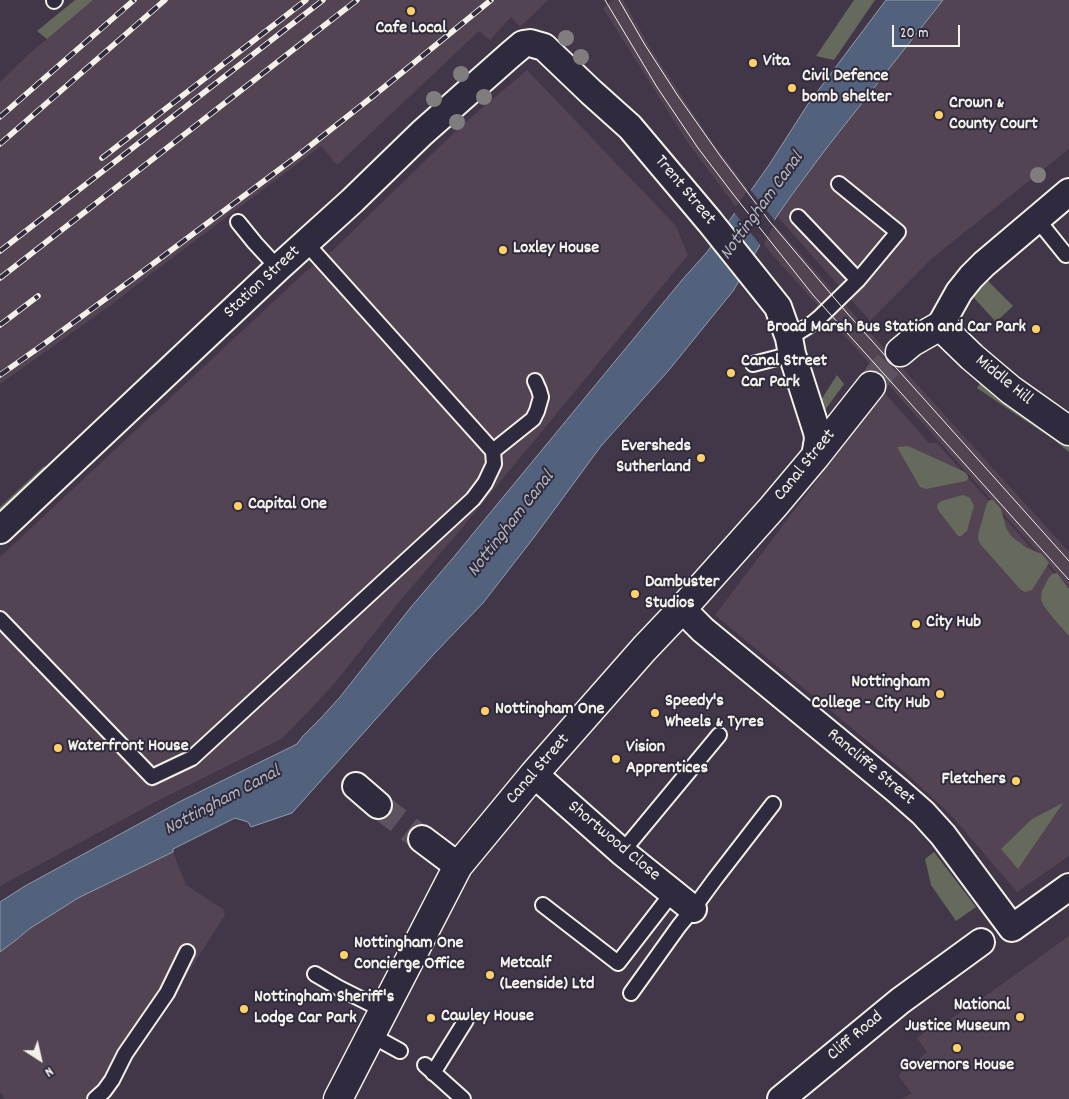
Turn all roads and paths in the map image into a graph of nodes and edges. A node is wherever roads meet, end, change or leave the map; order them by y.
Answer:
1 (530, 43) joint
2 (838, 184) dead end
3 (1069, 193) edge
4 (798, 218) dead end
5 (1037, 219) junction
6 (238, 222) dead end
7 (306, 243) junction
8 (1066, 255) dead end
9 (278, 268) junction
10 (858, 280) junction
11 (940, 326) junction
12 (791, 346) junction
13 (900, 352) tunnel mouth
14 (753, 364) dead end
15 (535, 381) dead end
16 (870, 386) tunnel mouth
17 (1059, 424) edge
18 (493, 451) junction
19 (815, 457) junction
20 (0, 530) edge
21 (682, 609) junction
22 (0, 619) edge
23 (719, 735) dead end
24 (534, 774) junction
25 (356, 786) dead end
26 (773, 804) dead end
27 (378, 805) tunnel mouth
28 (422, 840) tunnel mouth
29 (622, 852) junction
30 (458, 866) junction
31 (1069, 887) edge
32 (673, 892) junction
33 (543, 905) dead end
34 (693, 909) junction
35 (981, 942) dead end
36 (187, 952) dead end
37 (315, 974) dead end
38 (632, 993) dead end
39 (383, 1010) junction
40 (466, 1020) dead end
41 (372, 1035) junction
42 (400, 1051) dead end
43 (341, 1098) edge
44 (95, 1099) edge
45 (463, 1099) edge
46 (781, 1099) edge

1 - 7 street, Station Street
1 - 12 street, Trent Street
2 - 10 lane
3 - 5 street
4 - 10 lane
5 - 8 lane
5 - 11 street
6 - 9 lane
7 - 9 street, Station Street
7 - 18 lane
9 - 20 street, Station Street
10 - 12 lane
11 - 13 street
11 - 17 street, Middle Hill
12 - 14 lane
12 - 19 street, Trent Street
15 - 18 lane
16 - 19 street, Canal Street
18 - 22 lane
19 - 21 street, Canal Street
21 - 24 street, Canal Street
21 - 31 street, Rancliffe Street
23 - 29 lane
24 - 29 street, Shortwood Close
24 - 30 street, Canal Street
25 - 27 street
26 - 34 lane
28 - 30 street
29 - 32 street, Shortwood Close
30 - 39 street, Canal Street
32 - 33 lane
32 - 34 street, Shortwood Close
34 - 38 lane
35 - 46 street, Cliff Road
36 - 44 lane
37 - 39 lane
39 - 41 street, Canal Street
40 - 45 lane
41 - 42 lane
41 - 43 street, Canal Street

